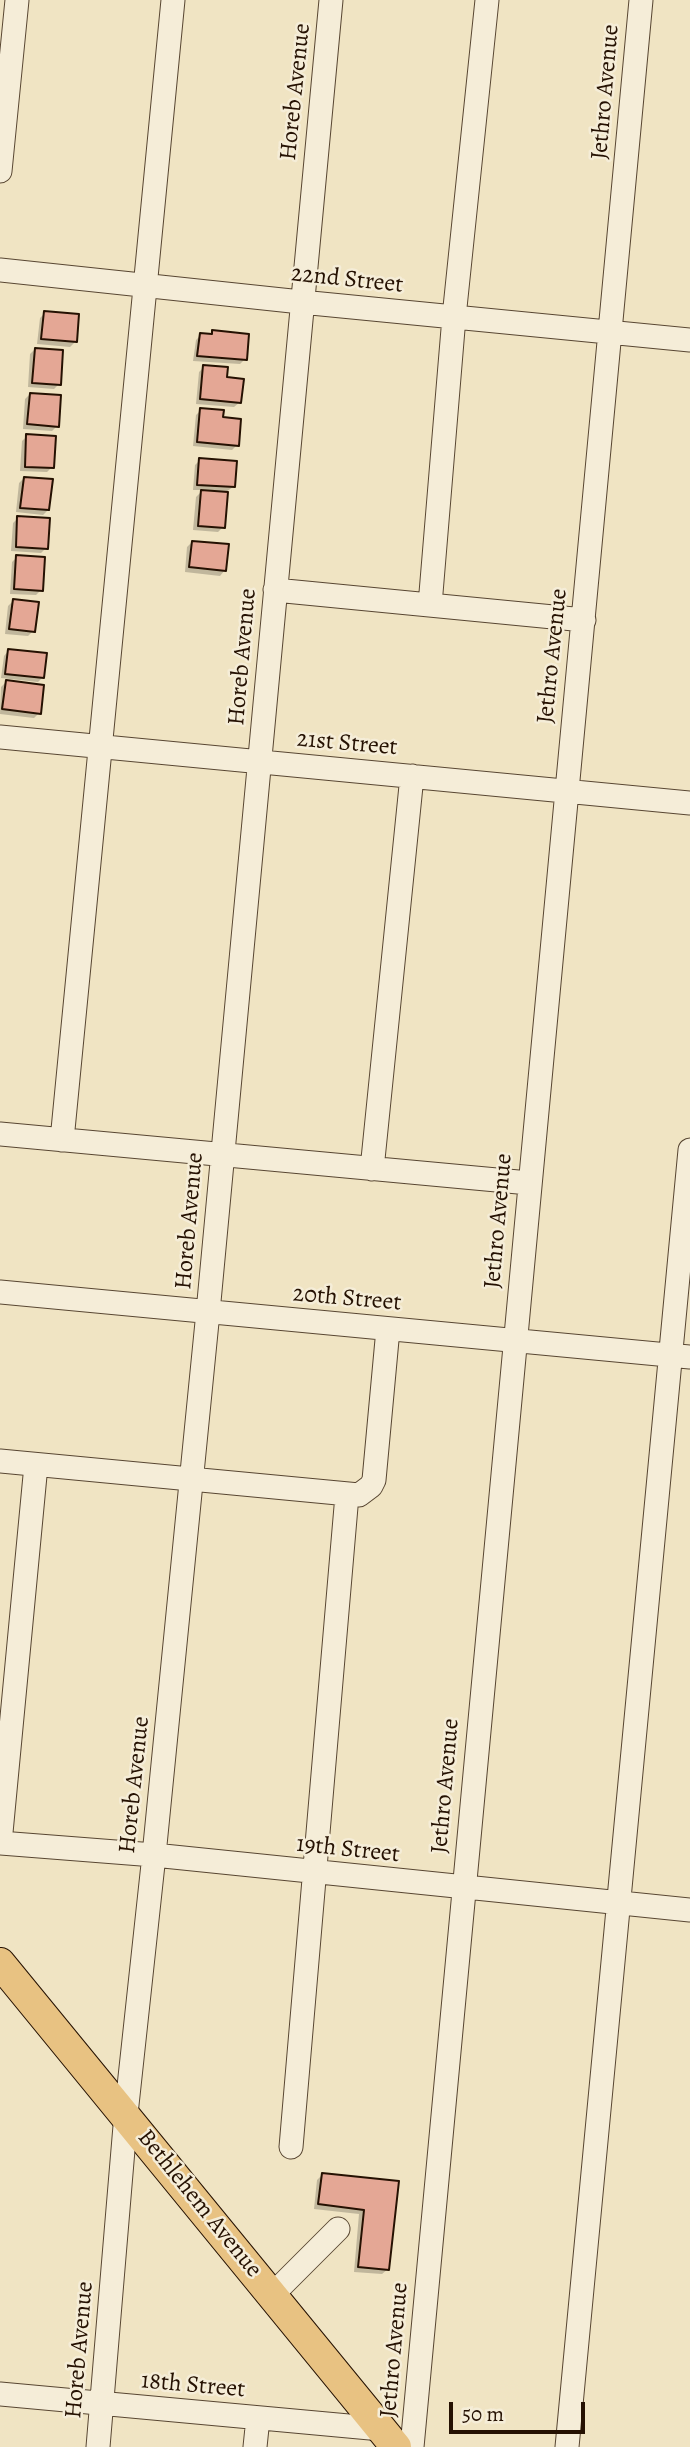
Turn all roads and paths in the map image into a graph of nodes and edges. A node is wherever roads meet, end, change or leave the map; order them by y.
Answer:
1 (17, 0) edge
2 (173, 0) edge
3 (331, 0) edge
4 (487, 0) edge
5 (641, 0) edge
6 (0, 172) edge
7 (0, 270) edge
8 (146, 285) junction
9 (301, 302) junction
10 (454, 317) junction
11 (610, 333) junction
12 (690, 340) edge
13 (275, 590) junction
14 (430, 605) junction
15 (584, 620) junction
16 (0, 737) edge
17 (100, 747) junction
18 (260, 762) junction
19 (412, 776) junction
20 (566, 791) junction
21 (690, 803) edge
22 (0, 1134) edge
23 (62, 1140) junction
24 (690, 1150) edge
25 (223, 1155) junction
26 (372, 1169) junction
27 (529, 1183) junction
28 (0, 1292) edge
29 (208, 1312) junction
30 (388, 1329) junction
31 (514, 1341) junction
32 (680, 1357) edge
33 (0, 1461) edge
34 (36, 1465) junction
35 (191, 1480) junction
36 (347, 1495) junction
37 (0, 1843) edge
38 (154, 1855) junction
39 (313, 1872) junction
40 (463, 1888) junction
41 (618, 1903) junction
42 (690, 1910) edge
43 (1, 1969) edge
44 (126, 2114) junction
45 (291, 2147) dead end
46 (338, 2229) dead end
47 (272, 2295) junction
48 (0, 2394) edge
49 (102, 2404) junction
50 (258, 2418) junction
51 (388, 2438) edge
52 (98, 2447) edge
53 (256, 2447) edge
54 (412, 2447) edge
55 (567, 2447) edge

1 - 6 street
2 - 8 street
3 - 9 street, Horeb Avenue
4 - 10 street
5 - 11 street, Jethro Avenue
7 - 8 street, 22nd Street
8 - 9 street, 22nd Street
8 - 17 street
9 - 10 street, 22nd Street
9 - 13 street, Horeb Avenue
10 - 11 street, 22nd Street
10 - 14 street
11 - 12 street, 22nd Street
11 - 15 street, Jethro Avenue
13 - 14 street
13 - 18 street, Horeb Avenue
14 - 15 street
15 - 20 street, Jethro Avenue
16 - 17 street, 21st Street
17 - 18 street, 21st Street
17 - 23 street
18 - 19 street, 21st Street
18 - 25 street, Horeb Avenue
19 - 20 street, 21st Street
19 - 26 street
20 - 21 street, 21st Street
20 - 27 street, Jethro Avenue
22 - 23 street
23 - 25 street
24 - 32 street
25 - 26 street
25 - 29 street, Horeb Avenue
26 - 27 street
27 - 31 street, Jethro Avenue
28 - 29 street, 20th Street
29 - 30 street, 20th Street
29 - 35 street, Horeb Avenue
30 - 31 street, 20th Street
30 - 36 street
31 - 32 street, 20th Street
31 - 40 street, Jethro Avenue
32 - 41 street
33 - 34 street
34 - 35 street
34 - 37 street
35 - 36 street
35 - 38 street, Horeb Avenue
36 - 39 street
37 - 38 street, 19th Street
38 - 39 street, 19th Street
38 - 44 street, Horeb Avenue
39 - 40 street, 19th Street
39 - 45 street
40 - 41 street, 19th Street
40 - 54 street, Jethro Avenue
41 - 42 street, 19th Street
41 - 55 street
43 - 44 main road, Bethlehem Avenue
44 - 47 main road, Bethlehem Avenue
44 - 49 street, Horeb Avenue
46 - 47 street
47 - 51 main road, Bethlehem Avenue
48 - 49 street, 18th Street
49 - 50 street, 18th Street
49 - 52 street, Horeb Avenue
50 - 51 street, 18th Street
50 - 53 street

